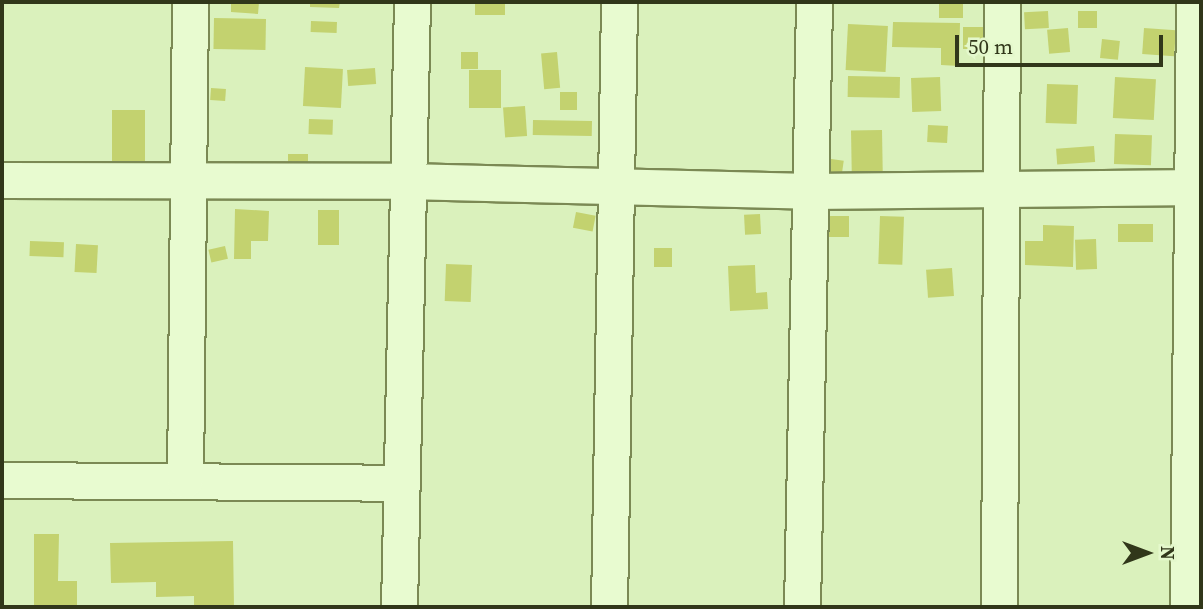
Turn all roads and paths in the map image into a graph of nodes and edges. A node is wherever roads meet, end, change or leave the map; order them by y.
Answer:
1 (190, 2) edge
2 (412, 2) edge
3 (619, 2) edge
4 (814, 2) edge
5 (1002, 2) edge
6 (1194, 2) edge
7 (187, 179) junction
8 (2, 180) edge
9 (407, 181) junction
10 (614, 187) junction
11 (1198, 187) edge
12 (1000, 190) junction
13 (810, 191) junction
14 (2, 480) edge
15 (185, 480) junction
16 (400, 482) junction
17 (399, 607) edge
18 (609, 607) edge
19 (802, 607) edge
20 (999, 607) edge
21 (1188, 607) edge

1 - 7 street
2 - 9 street
3 - 10 street
4 - 13 street
5 - 12 street
6 - 11 street
7 - 8 street
7 - 9 street
7 - 15 street
9 - 10 street
9 - 16 street
10 - 13 street
10 - 18 street
11 - 12 street
11 - 21 street
12 - 13 street
12 - 20 street
13 - 19 street
14 - 15 street
15 - 16 street
16 - 17 street

